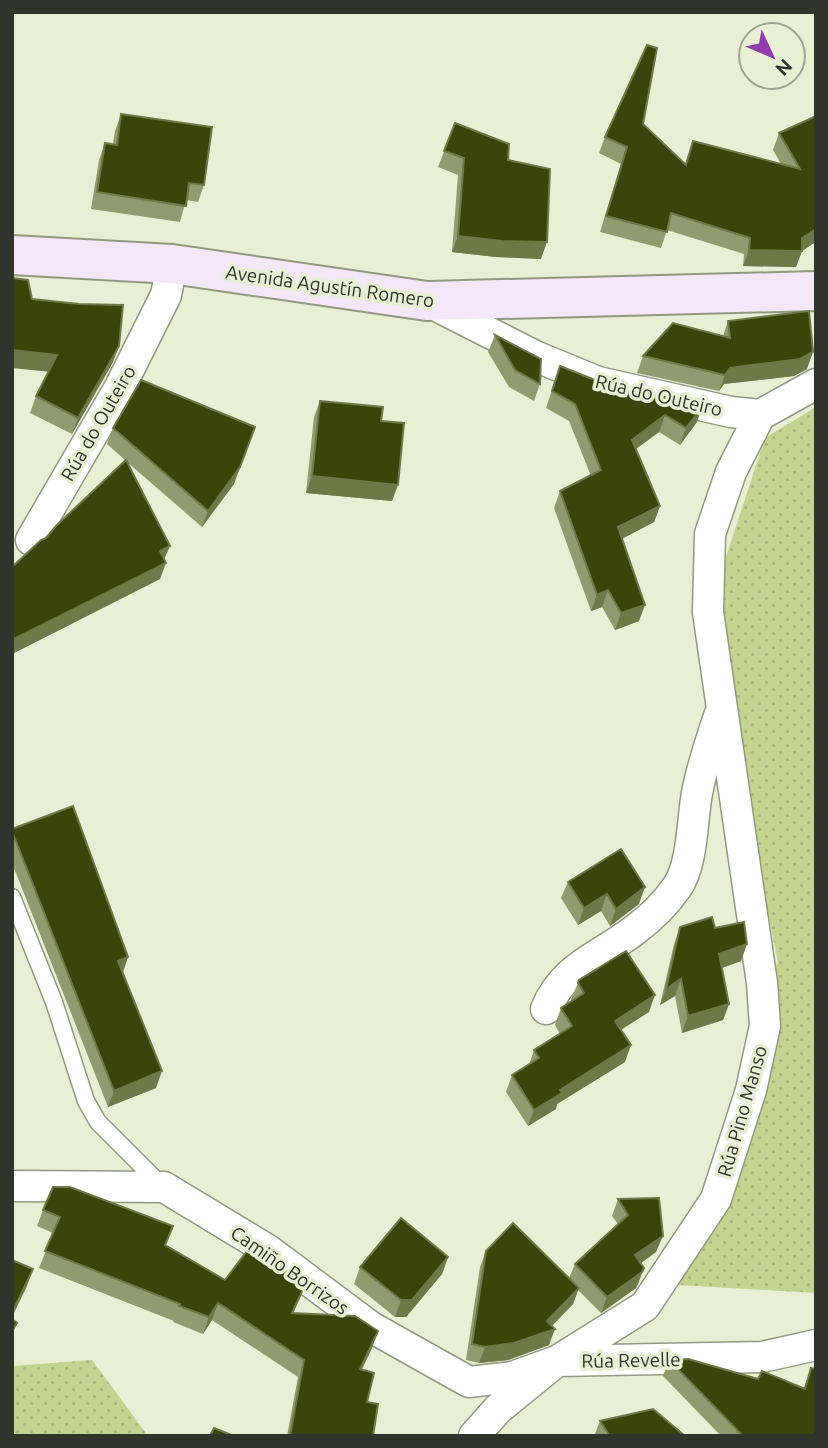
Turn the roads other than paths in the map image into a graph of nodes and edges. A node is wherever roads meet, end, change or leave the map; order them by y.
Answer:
1 (12, 255) edge
2 (172, 264) junction
3 (816, 291) edge
4 (427, 301) junction
5 (816, 384) edge
6 (760, 415) junction
7 (31, 540) dead end
8 (722, 709) junction
9 (12, 897) edge
10 (546, 1009) dead end
11 (12, 1186) edge
12 (164, 1187) junction
13 (816, 1345) edge
14 (557, 1361) junction
15 (474, 1436) edge

1 - 2 street, Avenida Agustín Romero
2 - 4 street, Avenida Agustín Romero
2 - 7 street, Rúa do Outeiro
3 - 4 street, Avenida Agustín Romero
4 - 6 street, Rúa do Outeiro
5 - 6 street
6 - 8 street, Rúa Pino Manso
8 - 10 street, Rúa Pino Manso
8 - 14 street, Rúa Pino Manso
9 - 12 lane
11 - 12 street
12 - 14 street, Camiño Borrizos
13 - 14 street, Rúa Revelle
14 - 15 street, Rúa Revelle

